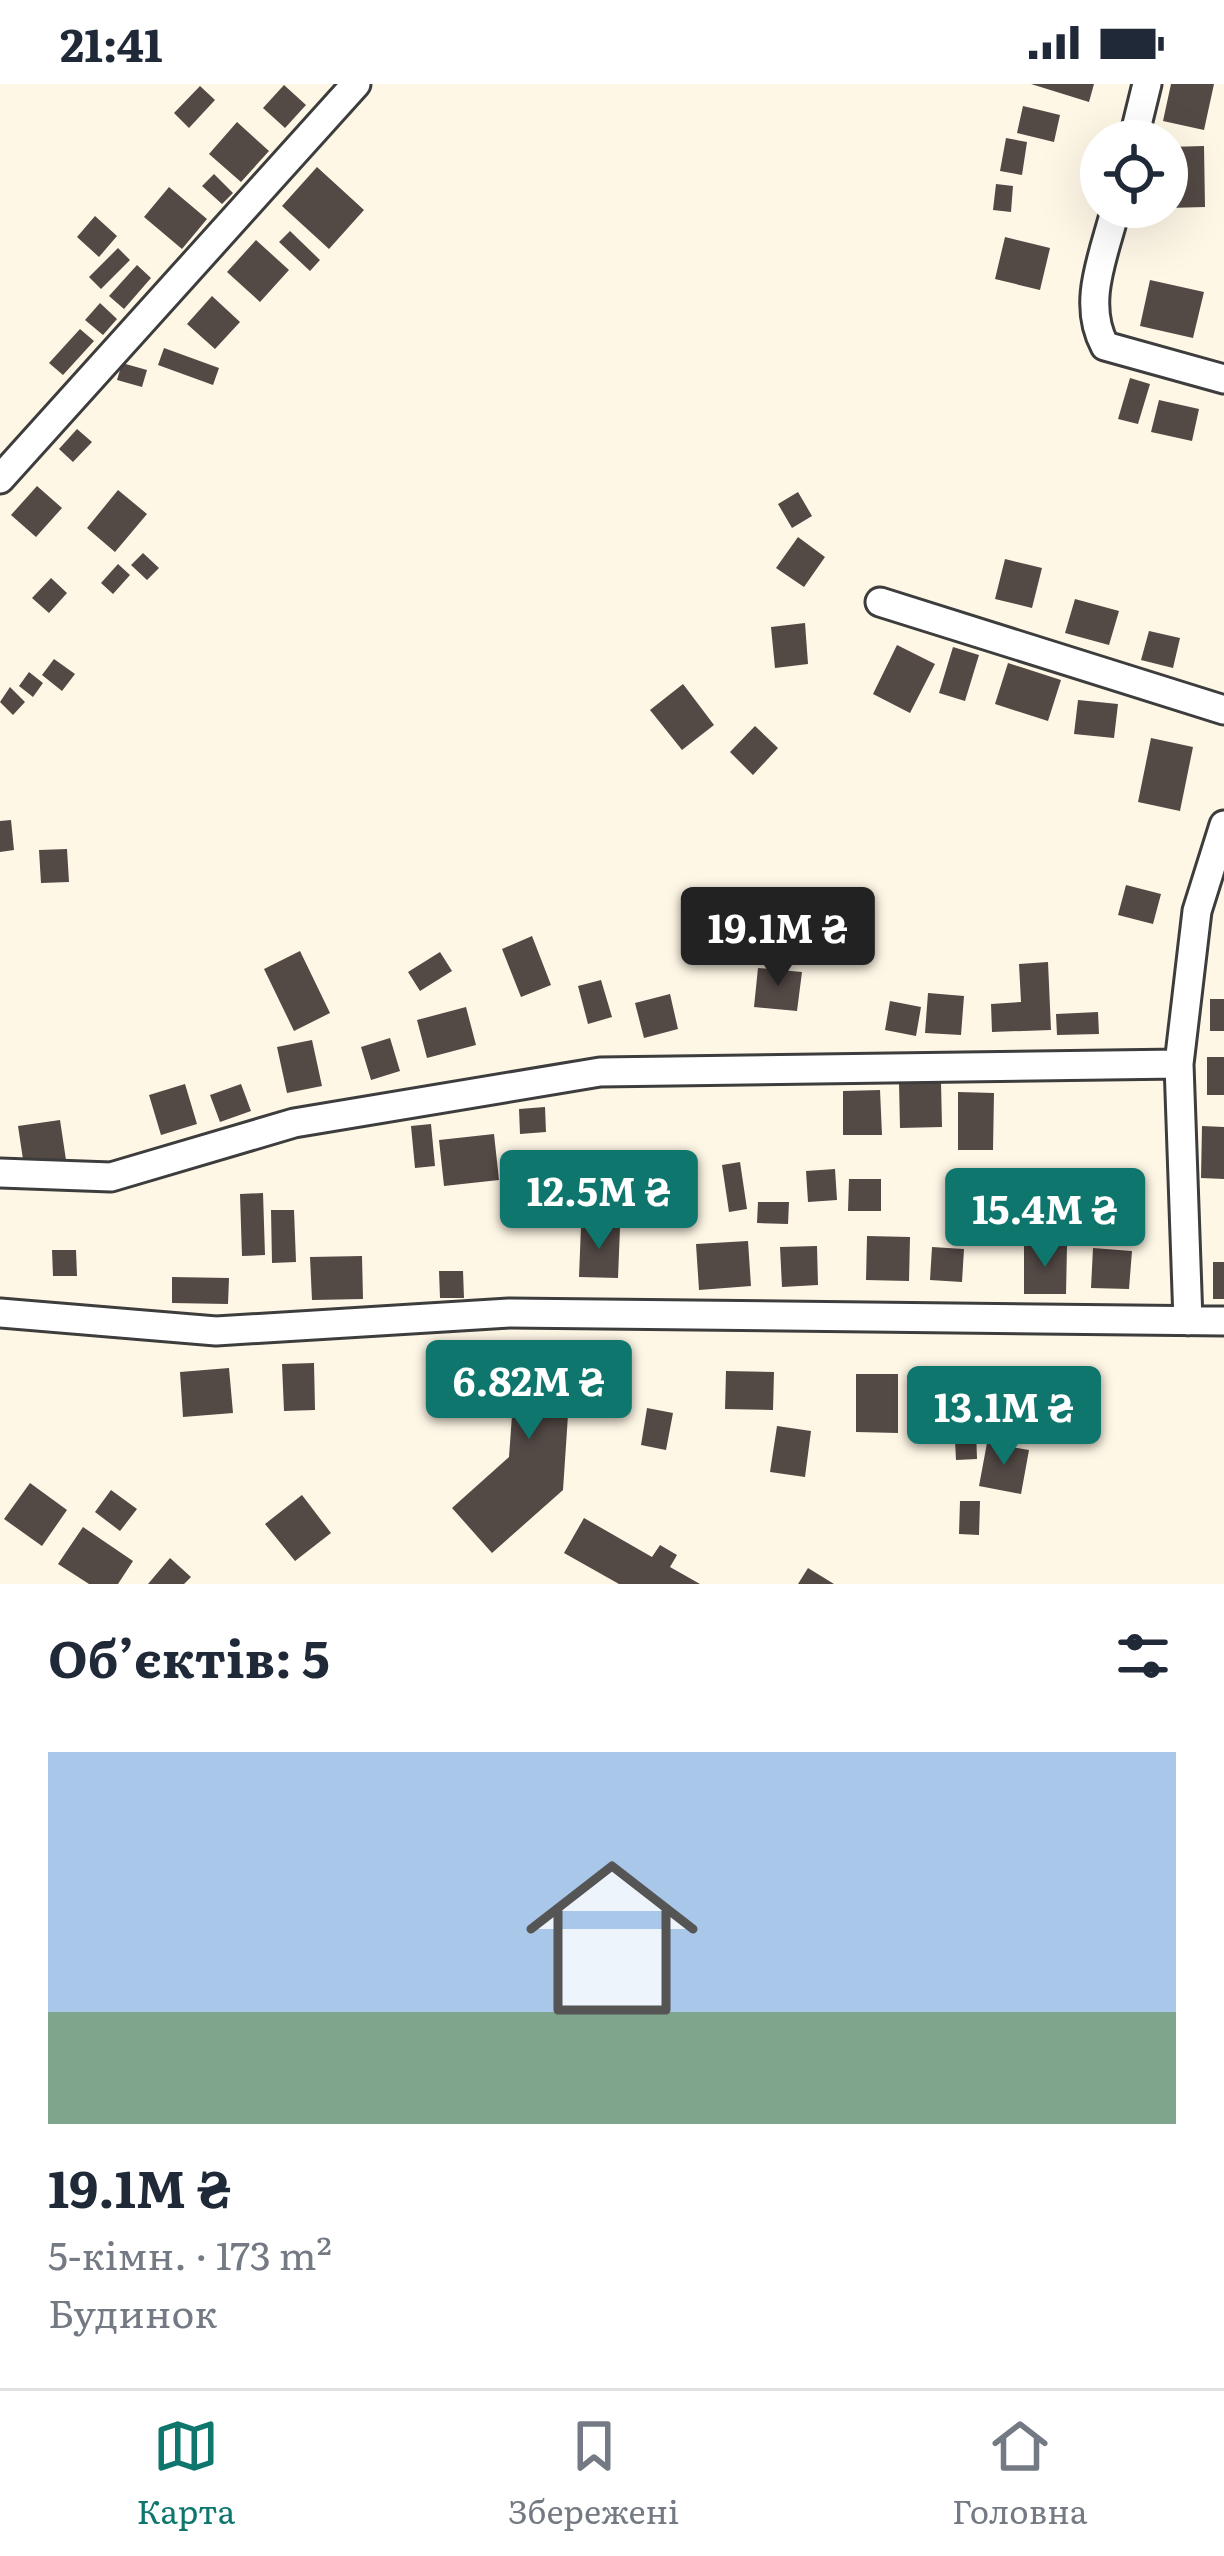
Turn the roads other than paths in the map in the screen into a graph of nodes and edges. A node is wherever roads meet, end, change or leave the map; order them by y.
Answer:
1 (356, 84) edge
2 (1148, 84) edge
3 (1139, 120) edge
4 (1111, 228) edge
5 (1224, 379) edge
6 (0, 478) edge
7 (880, 602) dead end
8 (1224, 710) edge
9 (1224, 825) edge
10 (1179, 1064) junction
11 (0, 1173) edge
12 (0, 1313) edge
13 (1188, 1321) junction
14 (1224, 1321) edge

1 - 6 street
2 - 3 street
4 - 5 street
7 - 8 street
9 - 10 street
10 - 11 street
10 - 13 street
12 - 13 street
13 - 14 street

